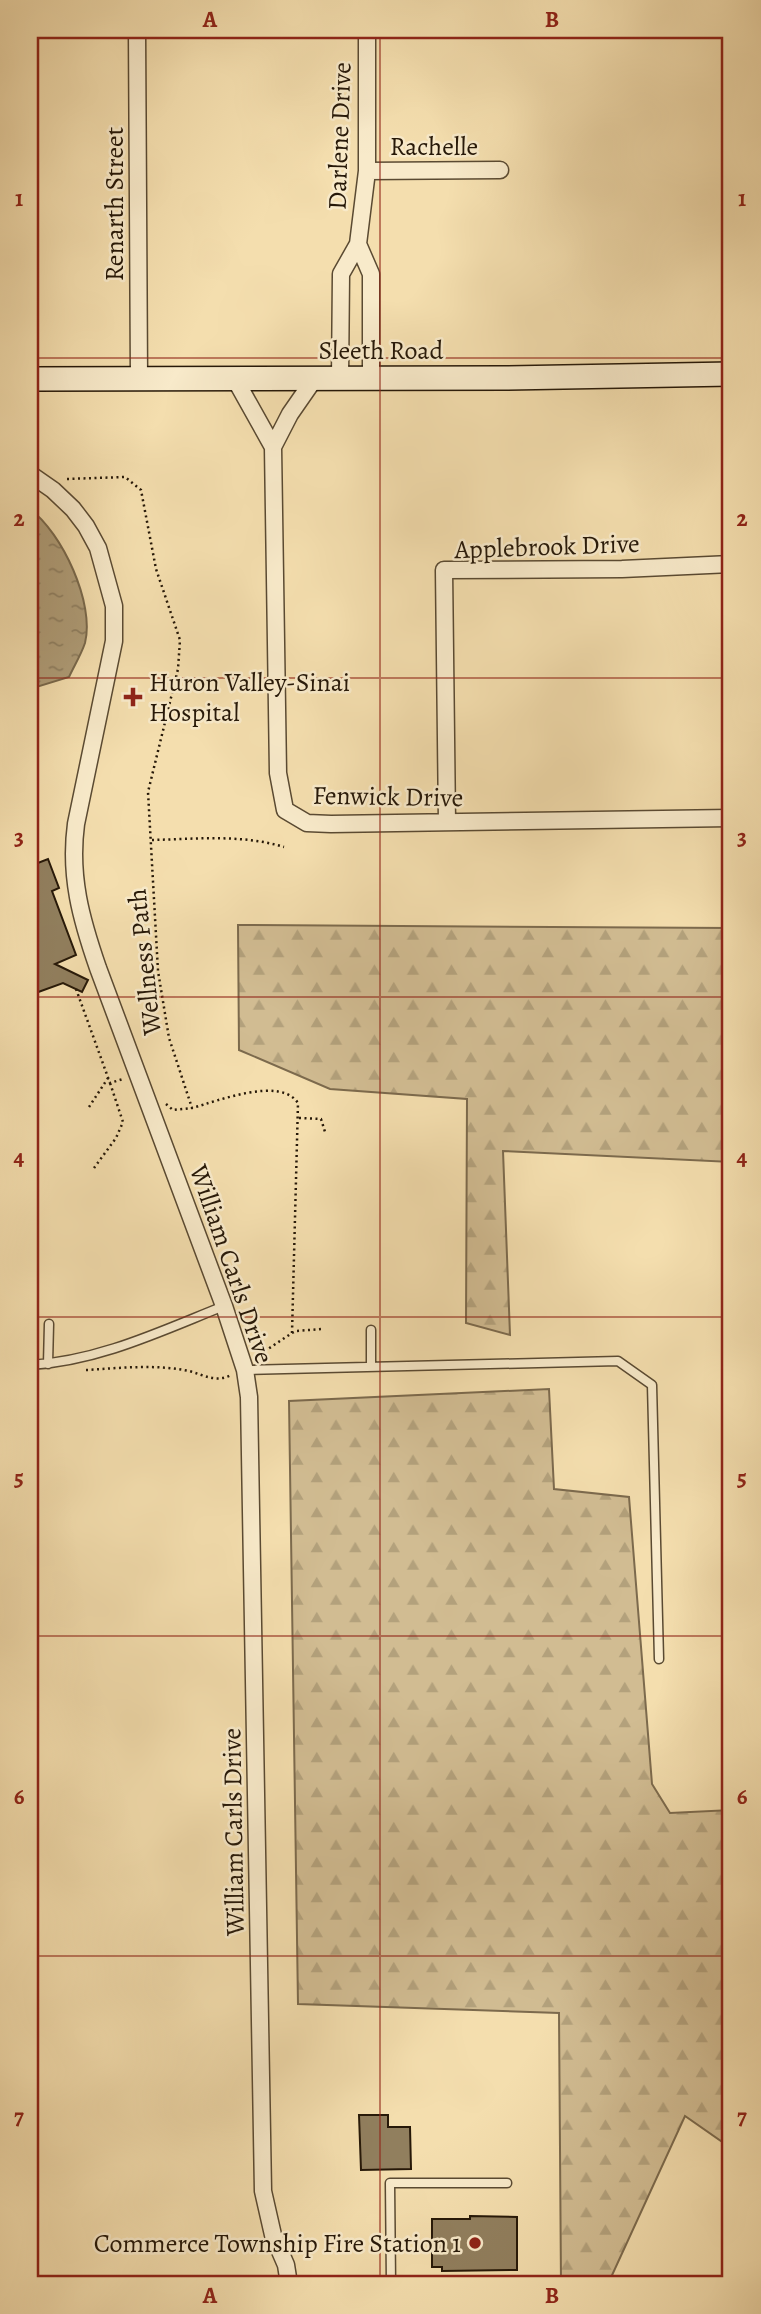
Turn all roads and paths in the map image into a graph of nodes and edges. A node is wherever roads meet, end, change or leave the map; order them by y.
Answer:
1 (136, 30) edge
2 (367, 30) edge
3 (500, 170) dead end
4 (367, 171) junction
5 (358, 244) junction
6 (731, 374) edge
7 (315, 378) junction
8 (340, 378) junction
9 (372, 378) junction
10 (30, 379) edge
11 (139, 379) junction
12 (235, 379) junction
13 (273, 447) junction
14 (30, 474) edge
15 (57, 480) dead end
16 (731, 564) edge
17 (731, 818) edge
18 (447, 822) junction
19 (150, 840) junction
20 (284, 847) dead end
21 (108, 1077) dead end
22 (110, 1083) dead end
23 (89, 1107) dead end
24 (298, 1118) junction
25 (324, 1132) dead end
26 (94, 1168) dead end
27 (224, 1306) junction
28 (48, 1324) dead end
29 (322, 1329) dead end
30 (371, 1330) dead end
31 (292, 1333) junction
32 (48, 1364) junction
33 (30, 1365) edge
34 (371, 1367) junction
35 (244, 1369) junction
36 (87, 1370) dead end
37 (659, 1659) dead end
38 (508, 2183) dead end
39 (289, 2284) edge
40 (391, 2284) edge

1 - 11 street, Renarth Street
2 - 4 street, Darlene Drive
3 - 4 street, Rachelle
4 - 5 street, Darlene Drive
5 - 8 street, Darlene Drive
5 - 9 street, Darlene Drive
6 - 9 street, Sleeth Road
7 - 8 street, Sleeth Road
7 - 12 street, Sleeth Road
7 - 13 street, Fenwick Drive
8 - 9 street, Sleeth Road
10 - 11 street, Sleeth Road
11 - 12 street, Sleeth Road
12 - 13 street, Fenwick Drive
13 - 18 street, Fenwick Drive
14 - 27 street, William Carls Drive
15 - 19 path, Wellness Path
16 - 18 street, Applebrook Drive
17 - 18 street, Fenwick Drive
19 - 20 path
19 - 24 path, Wellness Path
21 - 23 path
22 - 26 path
24 - 25 path
24 - 31 path
27 - 32 lane
27 - 35 street, William Carls Drive
28 - 32 lane
29 - 31 path
30 - 34 lane
31 - 35 path
32 - 33 lane
34 - 35 lane
34 - 37 lane
35 - 36 path
35 - 39 street, William Carls Drive
38 - 40 lane

